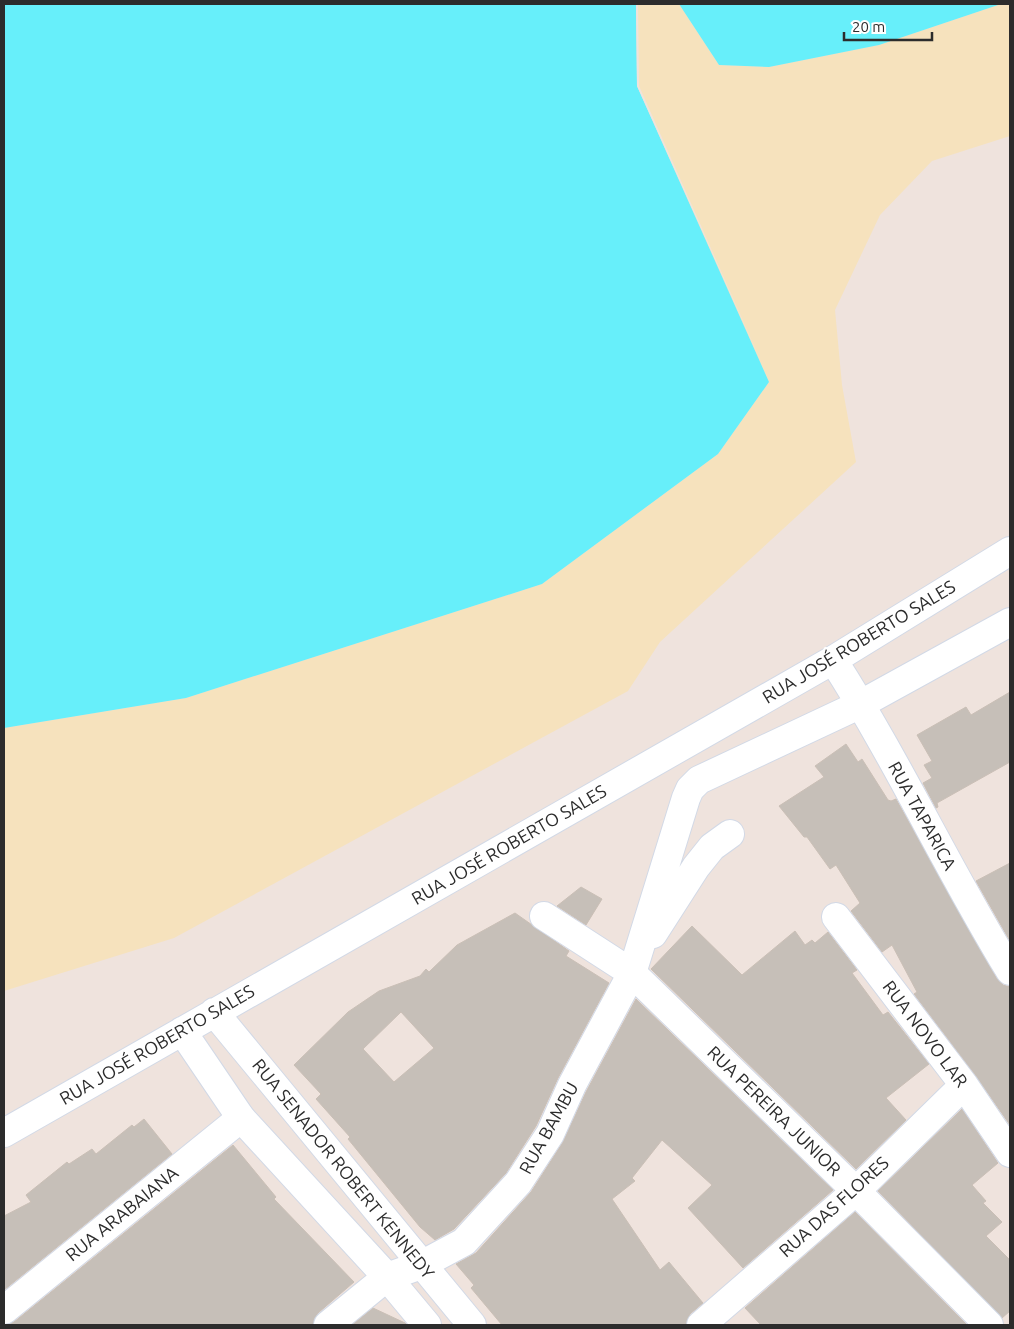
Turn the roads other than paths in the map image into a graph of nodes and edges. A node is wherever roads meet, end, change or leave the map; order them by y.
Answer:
1 (1010, 551) edge
2 (1010, 622) edge
3 (833, 660) junction
4 (861, 704) junction
5 (730, 834) dead end
6 (544, 916) dead end
7 (836, 917) dead end
8 (633, 969) junction
9 (1010, 971) edge
10 (214, 1012) junction
11 (182, 1031) junction
12 (964, 1085) junction
13 (241, 1118) junction
14 (4, 1133) edge
15 (1010, 1153) edge
16 (856, 1191) junction
17 (421, 1265) junction
18 (387, 1277) junction
19 (4, 1310) edge
20 (328, 1325) edge
21 (427, 1325) edge
22 (472, 1325) edge
23 (700, 1325) edge
24 (989, 1325) edge

1 - 3 street, RUA JOSÉ ROBERTO SALES
2 - 4 street
3 - 4 street, RUA TAPARICA
3 - 10 street, RUA JOSÉ ROBERTO SALES
4 - 8 street, RUA BAMBU
4 - 9 street, RUA TAPARICA
5 - 8 street, RUA BAMBU
6 - 8 street, RUA PEREIRA JUNIOR
7 - 12 street, RUA NOVO LAR
8 - 16 street, RUA PEREIRA JUNIOR
8 - 17 street, RUA BAMBU
10 - 11 street, RUA JOSÉ ROBERTO SALES
10 - 17 street, RUA SENADOR ROBERT KENNEDY
11 - 13 street, RUA SENADOR ROBERT KENNEDY
11 - 14 street, RUA JOSÉ ROBERTO SALES
12 - 15 street, RUA NOVO LAR
12 - 16 street, RUA DAS FLORES
13 - 18 street, RUA SENADOR ROBERT KENNEDY
13 - 19 street, RUA ARABAIANA
16 - 23 street, RUA DAS FLORES
16 - 24 street, RUA PEREIRA JUNIOR
17 - 18 street, RUA BAMBU
17 - 22 street, RUA SENADOR ROBERT KENNEDY
18 - 20 street, RUA BAMBU
18 - 21 street, RUA SENADOR ROBERT KENNEDY

